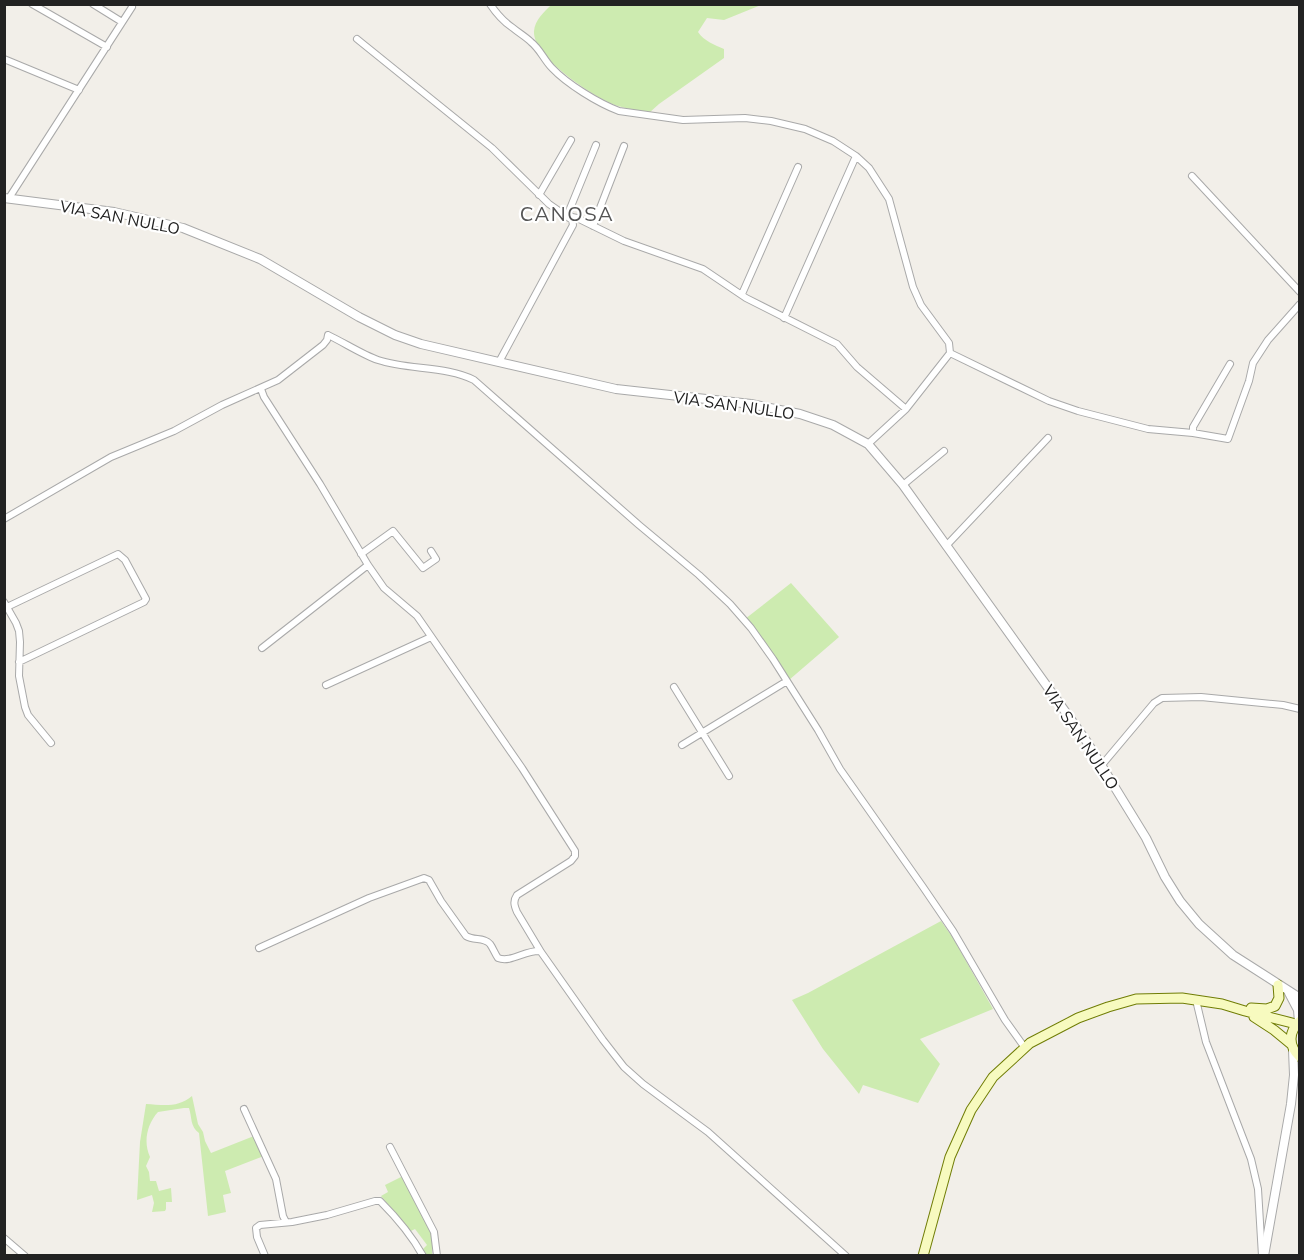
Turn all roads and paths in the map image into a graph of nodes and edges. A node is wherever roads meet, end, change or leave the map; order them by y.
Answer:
1 (32, 4) edge
2 (93, 4) edge
3 (490, 4) edge
4 (132, 7) dead end
5 (122, 22) junction
6 (357, 39) dead end
7 (106, 47) junction
8 (4, 58) edge
9 (79, 90) junction
10 (572, 140) dead end
11 (596, 145) dead end
12 (624, 146) dead end
13 (856, 156) junction
14 (798, 167) dead end
15 (1192, 176) dead end
16 (539, 195) junction
17 (7, 198) edge
18 (567, 216) junction
19 (593, 226) junction
20 (1299, 291) edge
21 (742, 294) junction
22 (1299, 304) edge
23 (784, 318) junction
24 (950, 353) junction
25 (499, 362) junction
26 (1230, 364) dead end
27 (261, 389) junction
28 (906, 409) junction
29 (1193, 433) junction
30 (1048, 438) dead end
31 (867, 444) junction
32 (944, 451) dead end
33 (903, 485) junction
34 (4, 519) edge
35 (946, 546) junction
36 (431, 550) dead end
37 (361, 554) junction
38 (368, 565) junction
39 (6, 604) edge
40 (431, 637) junction
41 (262, 648) dead end
42 (19, 662) junction
43 (787, 681) junction
44 (326, 686) dead end
45 (674, 687) dead end
46 (1299, 709) edge
47 (702, 733) junction
48 (51, 743) dead end
49 (682, 745) dead end
50 (1101, 766) junction
51 (729, 776) dead end
52 (259, 948) dead end
53 (540, 951) junction
54 (1278, 985) junction
55 (1288, 991) junction
56 (1299, 998) edge
57 (1196, 1000) junction
58 (1222, 1004) junction
59 (1245, 1011) junction
60 (1298, 1023) edge
61 (1025, 1048) junction
62 (1294, 1050) edge
63 (1299, 1085) edge
64 (1291, 1104) junction
65 (244, 1109) dead end
66 (390, 1147) dead end
67 (286, 1222) junction
68 (4, 1238) edge
69 (25, 1256) edge
70 (265, 1256) edge
71 (423, 1256) edge
72 (437, 1256) edge
73 (846, 1256) edge
74 (923, 1256) edge
75 (1263, 1256) edge

1 - 7 street
2 - 5 street
3 - 13 street
4 - 5 street
5 - 7 street
6 - 16 street
7 - 9 street
8 - 9 street
9 - 17 street
10 - 16 street
11 - 18 street
12 - 19 street
13 - 23 street
13 - 24 street
14 - 21 street
15 - 20 street
16 - 18 street
17 - 25 street, VIA SAN NULLO
18 - 19 street
18 - 25 street
19 - 21 street
21 - 23 street
22 - 29 street
23 - 28 street
24 - 28 street
24 - 29 street
25 - 31 street, VIA SAN NULLO
26 - 29 street
27 - 34 street
27 - 37 street
27 - 43 street
28 - 31 street
30 - 35 street
31 - 33 street, VIA SAN NULLO
32 - 33 street
33 - 35 street, VIA SAN NULLO
35 - 50 street, VIA SAN NULLO
36 - 37 street
37 - 38 street
38 - 40 street
38 - 41 street
39 - 42 street
39 - 42 street
40 - 44 street
40 - 53 street
42 - 48 street
43 - 47 street
43 - 61 street
45 - 47 street
46 - 50 street
47 - 49 street
47 - 51 street
50 - 54 street, VIA SAN NULLO
52 - 53 street
53 - 73 street
54 - 55 street, VIA SAN NULLO
54 - 58 main road
55 - 56 street, VIA SAN NULLO
55 - 60 street
57 - 58 main road
57 - 61 main road
57 - 75 street
58 - 59 main road
59 - 60 main road
59 - 62 main road
60 - 62 main road
61 - 74 main road
62 - 64 street
63 - 64 street
64 - 75 street
65 - 67 street
66 - 72 street
67 - 70 street
67 - 71 street
68 - 69 street

